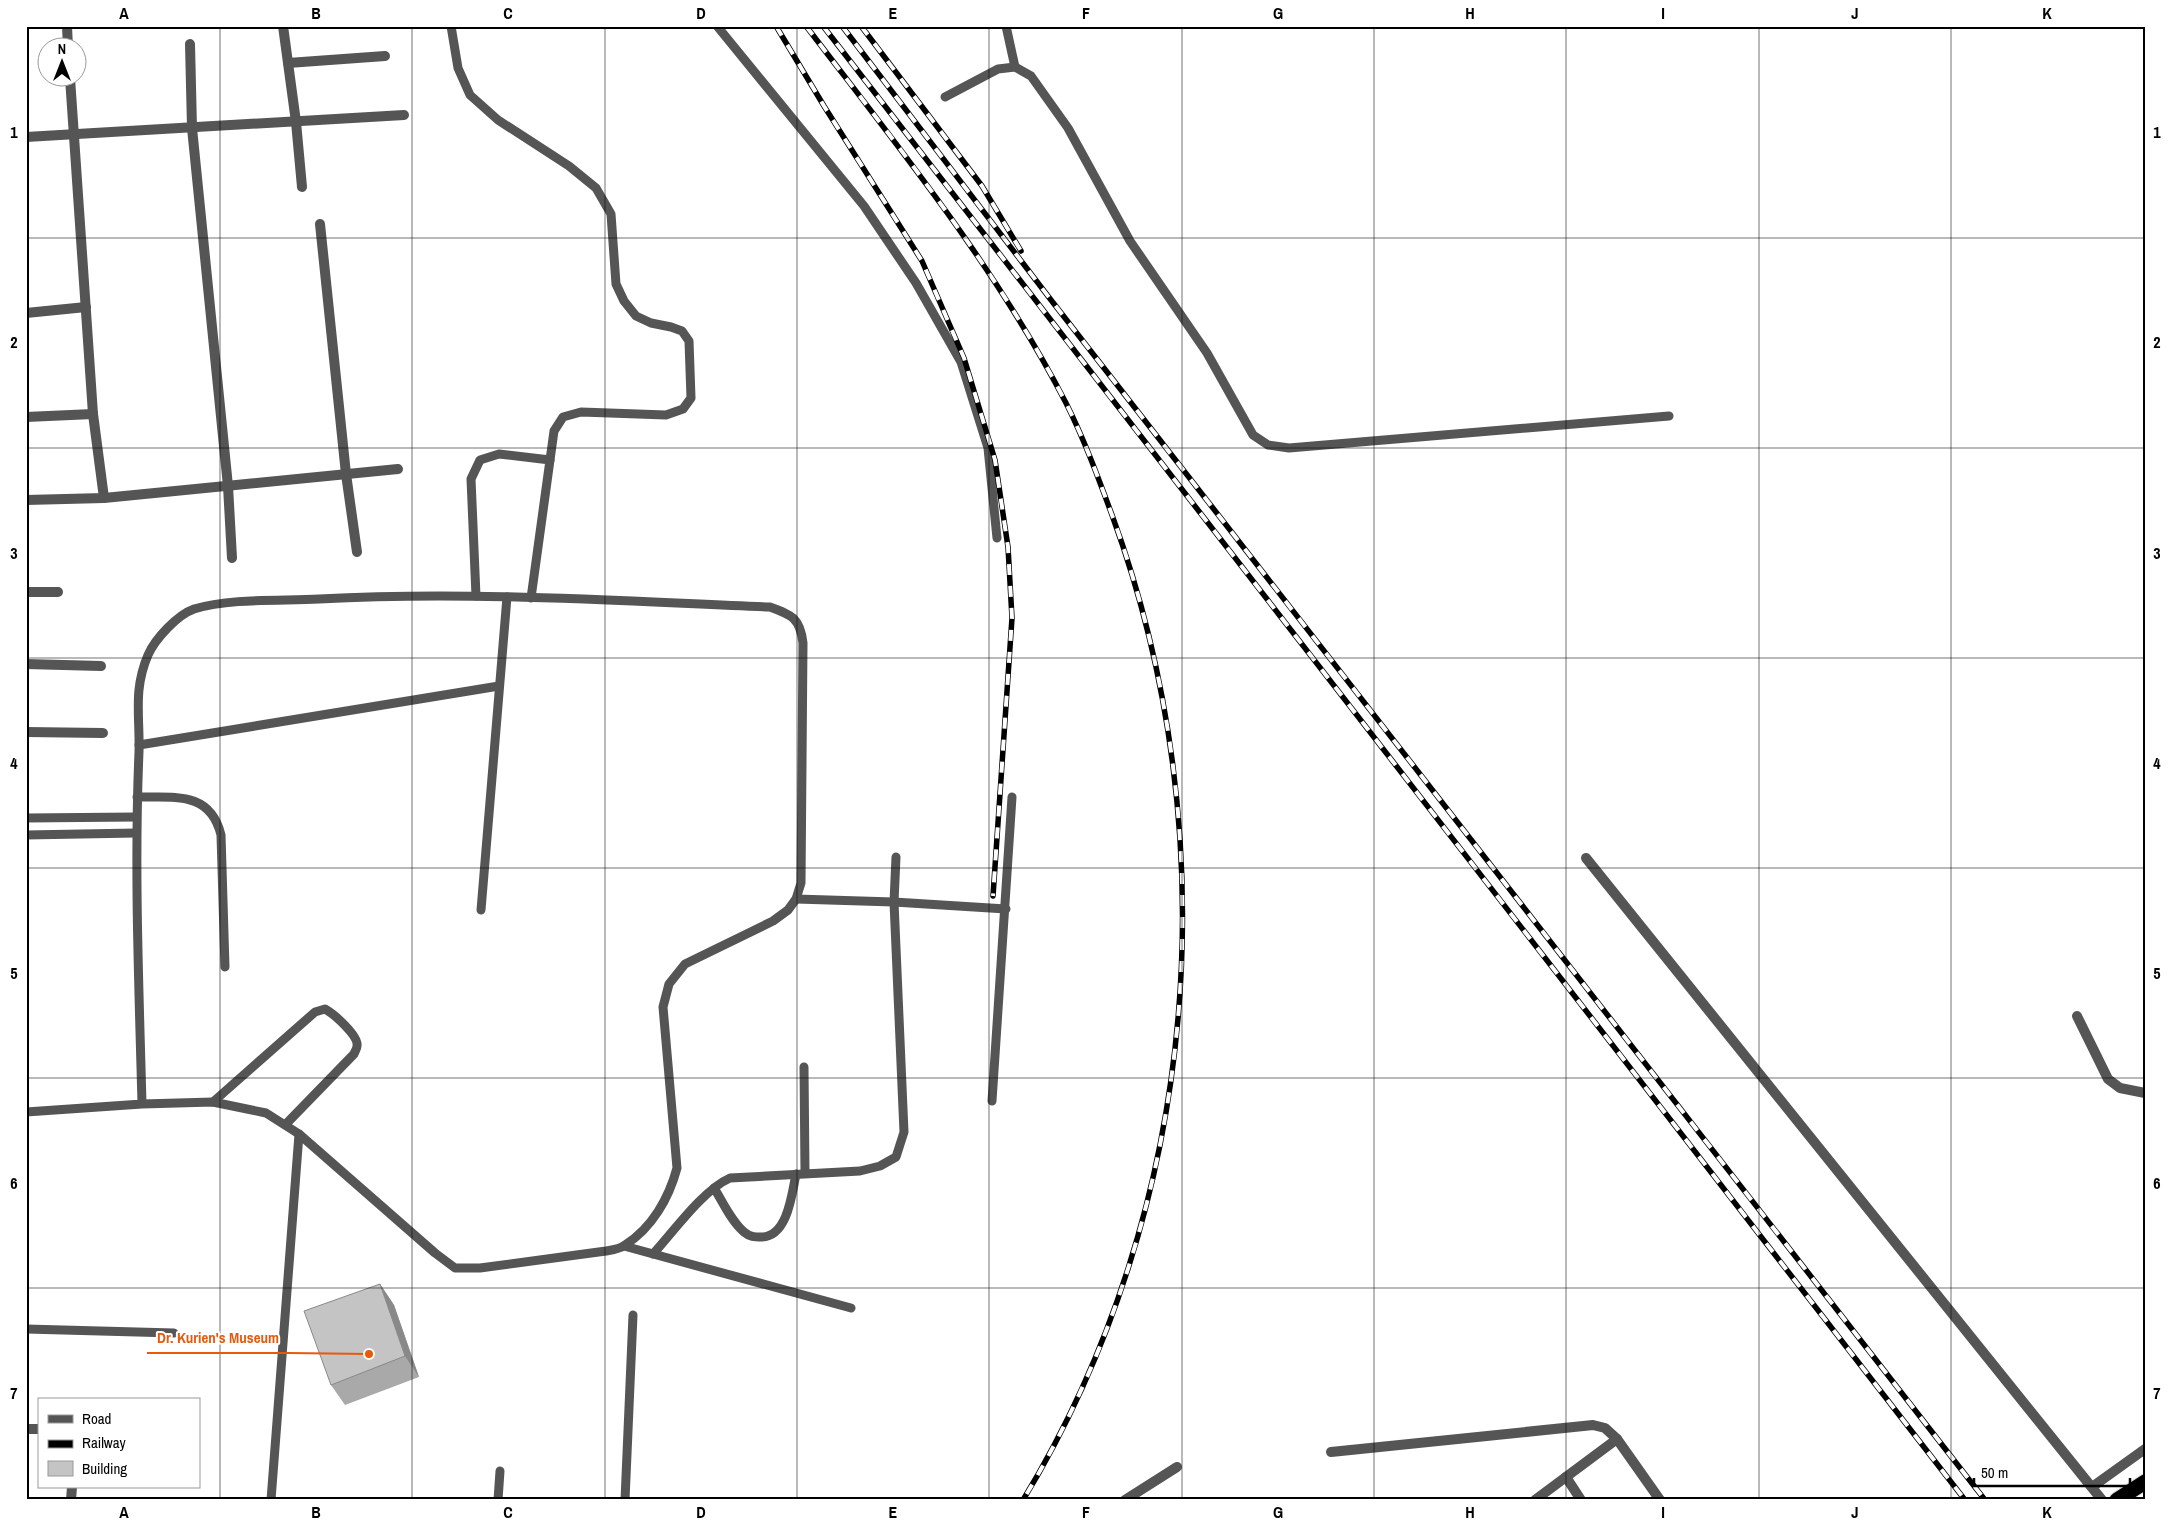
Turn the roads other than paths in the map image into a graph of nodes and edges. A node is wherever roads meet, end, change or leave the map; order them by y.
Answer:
1 (283, 26) edge
2 (451, 26) edge
3 (717, 26) edge
4 (1006, 26) edge
5 (190, 44) dead end
6 (385, 56) dead end
7 (288, 63) junction
8 (1015, 67) junction
9 (71, 88) edge
10 (946, 97) dead end
11 (404, 115) dead end
12 (296, 122) junction
13 (192, 128) junction
14 (74, 134) junction
15 (26, 137) edge
16 (302, 187) dead end
17 (320, 224) dead end
18 (86, 307) junction
19 (26, 313) edge
20 (94, 414) junction
21 (1669, 416) dead end
22 (26, 417) edge
23 (550, 460) junction
24 (398, 470) dead end
25 (346, 474) junction
26 (228, 486) junction
27 (104, 498) junction
28 (26, 500) edge
29 (997, 538) dead end
30 (357, 552) dead end
31 (232, 558) dead end
32 (26, 592) edge
33 (58, 592) dead end
34 (476, 596) junction
35 (507, 597) junction
36 (531, 598) junction
37 (26, 664) edge
38 (101, 666) dead end
39 (499, 686) junction
40 (26, 732) edge
41 (104, 733) dead end
42 (139, 746) junction
43 (137, 797) junction
44 (1012, 797) dead end
45 (136, 817) junction
46 (26, 818) edge
47 (136, 833) junction
48 (26, 835) edge
49 (896, 857) dead end
50 (1586, 858) dead end
51 (796, 900) junction
52 (894, 902) junction
53 (1006, 909) junction
54 (481, 910) dead end
55 (225, 967) dead end
56 (2077, 1016) dead end
57 (804, 1067) dead end
58 (2145, 1093) edge
59 (992, 1101) dead end
60 (213, 1102) junction
61 (142, 1104) junction
62 (26, 1112) edge
63 (286, 1124) junction
64 (299, 1134) junction
65 (801, 1174) junction
66 (714, 1188) junction
67 (624, 1246) junction
68 (653, 1254) junction
69 (851, 1308) dead end
70 (633, 1315) dead end
71 (26, 1329) edge
72 (174, 1333) dead end
73 (1617, 1439) junction
74 (2145, 1449) edge
75 (1331, 1452) dead end
76 (1177, 1467) dead end
77 (500, 1471) dead end
78 (1566, 1477) junction
79 (2145, 1482) edge
80 (2092, 1487) junction
81 (271, 1500) edge
82 (498, 1500) edge
83 (625, 1500) edge
84 (1125, 1500) edge
85 (1535, 1500) edge
86 (1581, 1500) edge
87 (1660, 1500) edge
88 (2102, 1500) edge
89 (2117, 1500) edge

1 - 7 street
2 - 23 lane
3 - 29 lane
4 - 8 lane
5 - 13 street
6 - 7 street
7 - 12 street
8 - 10 lane
8 - 21 lane
9 - 14 street
11 - 12 street
12 - 13 street
12 - 16 street
13 - 14 street
13 - 26 street
14 - 15 street
14 - 18 street
17 - 25 street
18 - 19 street
18 - 20 street
20 - 22 street
20 - 27 street
23 - 34 lane
23 - 36 lane
24 - 25 street
25 - 26 street
25 - 30 street
26 - 27 street
26 - 31 street
27 - 28 street
32 - 33 street
34 - 35 lane
34 - 42 lane
35 - 36 lane
35 - 39 lane
36 - 51 lane
37 - 38 street
39 - 42 lane
39 - 54 lane
40 - 41 street
42 - 43 lane
43 - 45 lane
43 - 55 lane
44 - 53 lane
45 - 46 lane
45 - 47 lane
47 - 48 lane
47 - 61 lane
49 - 52 lane
50 - 80 street
51 - 52 lane
51 - 67 lane
52 - 53 lane
52 - 65 lane
53 - 59 lane
56 - 58 street
57 - 65 lane
60 - 61 lane
60 - 63 lane
60 - 63 lane
61 - 62 lane
63 - 64 lane
64 - 67 lane
64 - 81 lane
65 - 66 lane
65 - 66 lane
66 - 68 lane
67 - 68 lane
68 - 69 lane
70 - 83 lane
71 - 72 lane
73 - 75 street
73 - 78 street
73 - 87 street
74 - 80 street
76 - 84 street
77 - 82 lane
78 - 85 street
78 - 86 street
79 - 89 highway
80 - 88 street

